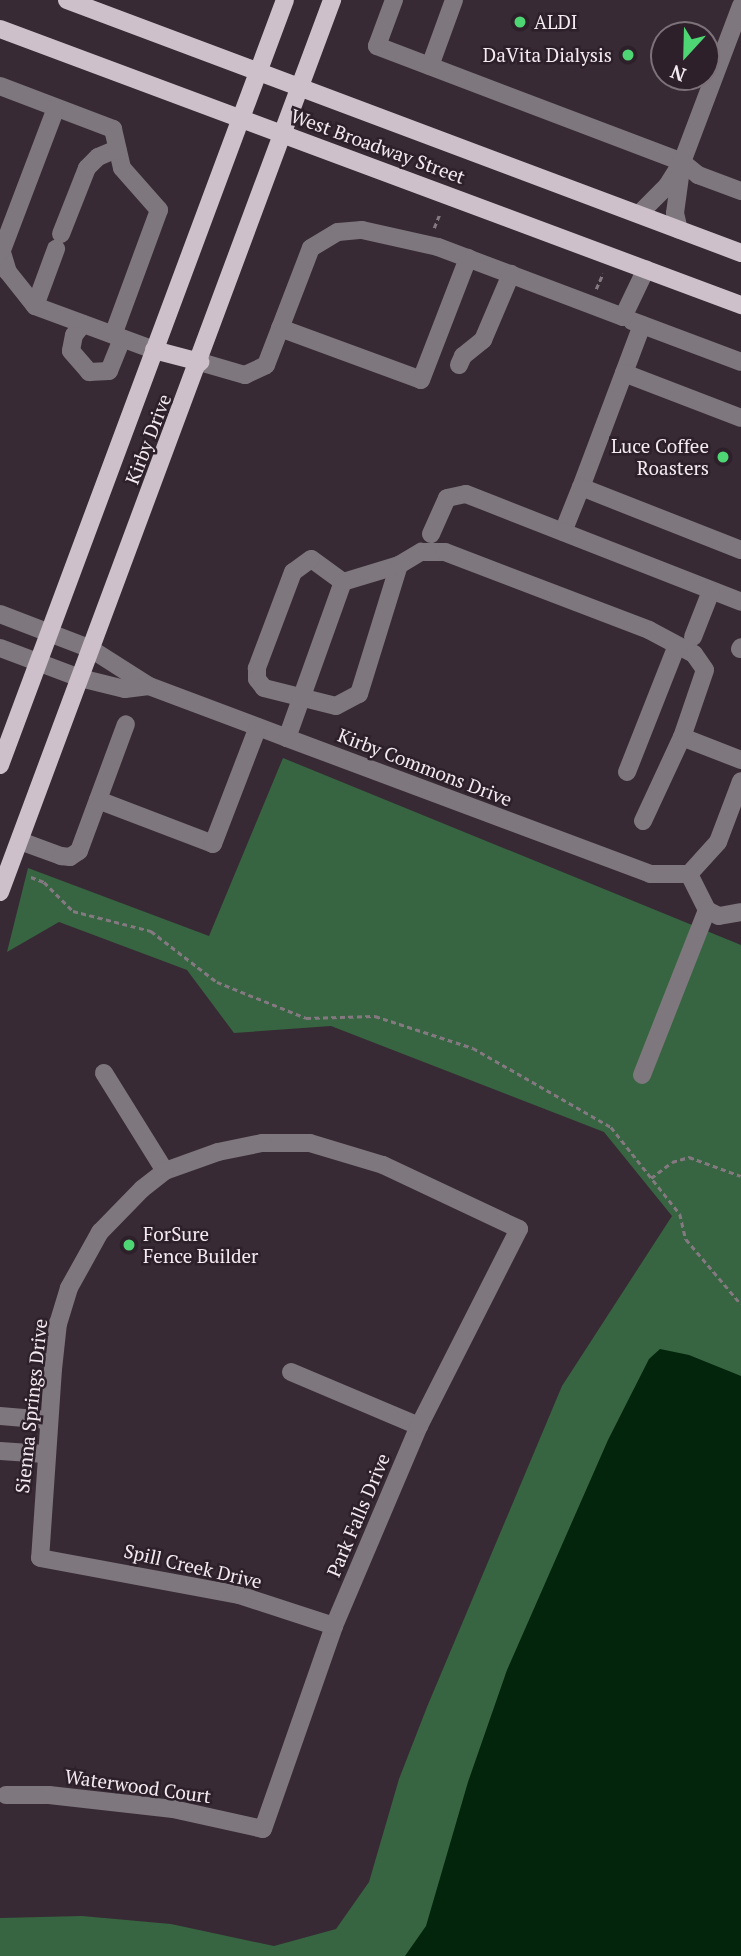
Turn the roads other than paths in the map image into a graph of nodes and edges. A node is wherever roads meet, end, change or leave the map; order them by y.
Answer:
1 (67, 0) edge
2 (285, 0) edge
3 (332, 0) edge
4 (394, 0) edge
5 (454, 0) edge
6 (739, 16) edge
7 (0, 29) edge
8 (430, 66) junction
9 (259, 71) junction
10 (0, 86) edge
11 (300, 86) junction
12 (56, 107) junction
13 (242, 117) junction
14 (283, 133) junction
15 (117, 149) junction
16 (681, 162) junction
17 (741, 191) edge
18 (639, 214) junction
19 (679, 230) junction
20 (1, 248) edge
21 (741, 253) edge
22 (468, 258) junction
23 (646, 269) junction
24 (511, 274) junction
25 (741, 304) edge
26 (35, 306) junction
27 (622, 317) junction
28 (83, 324) junction
29 (642, 325) junction
30 (280, 328) junction
31 (117, 337) junction
32 (154, 350) junction
33 (200, 362) junction
34 (741, 362) edge
35 (459, 365) dead end
36 (624, 373) junction
37 (741, 418) edge
38 (581, 487) junction
39 (564, 532) junction
40 (431, 534) dead end
41 (741, 550) edge
42 (399, 565) junction
43 (344, 582) junction
44 (711, 591) junction
45 (741, 602) edge
46 (0, 614) edge
47 (48, 632) junction
48 (685, 641) junction
49 (0, 648) edge
50 (91, 649) junction
51 (37, 662) junction
52 (80, 678) junction
53 (149, 686) junction
54 (301, 699) junction
55 (126, 724) dead end
56 (258, 727) junction
57 (682, 737) junction
58 (287, 738) junction
59 (741, 760) edge
60 (0, 765) edge
61 (627, 772) dead end
62 (741, 781) edge
63 (98, 800) junction
64 (643, 821) dead end
65 (20, 841) junction
66 (689, 874) junction
67 (0, 892) edge
68 (707, 910) junction
69 (738, 919) edge
70 (104, 1073) dead end
71 (642, 1075) dead end
72 (165, 1171) junction
73 (291, 1371) dead end
74 (0, 1416) edge
75 (48, 1420) junction
76 (419, 1426) junction
77 (0, 1451) edge
78 (44, 1454) junction
79 (40, 1558) joint
80 (334, 1626) junction
81 (6, 1795) dead end
82 (263, 1829) joint

1 - 9 main road, West Broadway Street
2 - 9 main road, Kirby Drive
3 - 11 main road, Kirby Drive
4 - 8 street
5 - 8 street
6 - 16 street
7 - 13 main road, West Broadway Street
8 - 16 street
9 - 11 main road, West Broadway Street
9 - 13 main road, Kirby Drive
10 - 12 street
11 - 14 main road, Kirby Drive
11 - 18 main road, West Broadway Street
12 - 15 street
12 - 20 street
13 - 14 main road, West Broadway Street
13 - 32 main road, Kirby Drive
14 - 23 main road, West Broadway Street
14 - 33 main road, Kirby Drive
15 - 26 street
15 - 31 street
16 - 17 street
16 - 18 street
16 - 19 street
18 - 19 main road, West Broadway Street
19 - 21 main road, West Broadway Street
20 - 26 street
22 - 24 street
22 - 30 street
22 - 30 street
23 - 25 main road, West Broadway Street
23 - 27 street
24 - 27 street
24 - 35 street
26 - 28 street
27 - 29 street
28 - 31 street
28 - 31 street
29 - 34 street
29 - 36 street
30 - 33 street
31 - 32 street
32 - 33 main road
32 - 47 main road, Kirby Drive
33 - 50 main road, Kirby Drive
36 - 37 street
36 - 38 street
38 - 39 street
38 - 41 street
39 - 40 street
39 - 44 street
42 - 43 street
42 - 48 street
42 - 54 street
43 - 54 street
43 - 54 street
44 - 45 street
44 - 48 street
46 - 47 street, Kirby Commons Drive
47 - 50 street, Kirby Commons Drive
47 - 51 main road, Kirby Drive
48 - 57 street
48 - 61 street
49 - 51 street, Kirby Commons Drive
50 - 52 main road, Kirby Drive
50 - 53 street, Kirby Commons Drive
51 - 52 street, Kirby Commons Drive
51 - 60 main road, Kirby Drive
52 - 53 street, Kirby Commons Drive
52 - 65 main road, Kirby Drive
53 - 56 street, Kirby Commons Drive
54 - 58 street
55 - 63 street
56 - 58 street, Kirby Commons Drive
56 - 63 street
57 - 59 street
57 - 64 street
58 - 66 street, Kirby Commons Drive
62 - 66 street
63 - 65 street
65 - 67 main road, Kirby Drive
66 - 68 street
68 - 69 street
68 - 71 street
70 - 72 street
72 - 75 street, Sienna Springs Drive
72 - 76 street, Park Falls Drive
73 - 76 street
74 - 75 street
75 - 78 street, Sienna Springs Drive
76 - 80 street, Park Falls Drive
77 - 78 street
78 - 79 street, Sienna Springs Drive
79 - 80 street, Spill Creek Drive
80 - 82 street, Park Falls Drive
81 - 82 street, Waterwood Court

